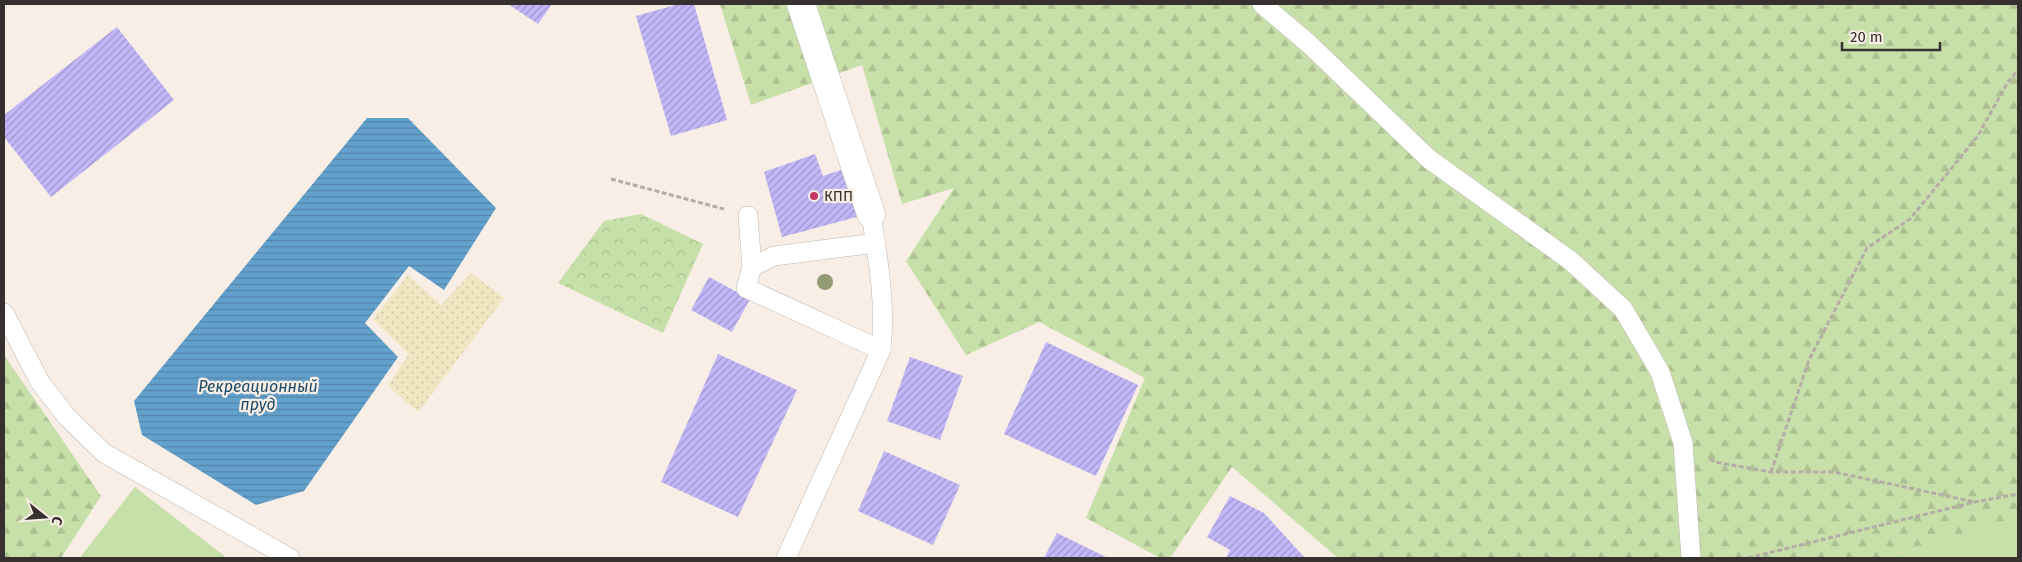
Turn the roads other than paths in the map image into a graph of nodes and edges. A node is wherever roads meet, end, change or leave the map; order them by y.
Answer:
1 (800, 4) edge
2 (1262, 4) edge
3 (870, 214) joint
4 (748, 216) road end
5 (876, 243) junction
6 (752, 267) junction
7 (4, 313) edge
8 (881, 350) junction
9 (290, 558) edge
10 (786, 558) edge
11 (1691, 558) edge

1 - 3 street
2 - 11 lane
3 - 5 lane
4 - 6 lane
5 - 6 lane
5 - 8 lane
6 - 8 lane
7 - 9 lane
8 - 10 lane

